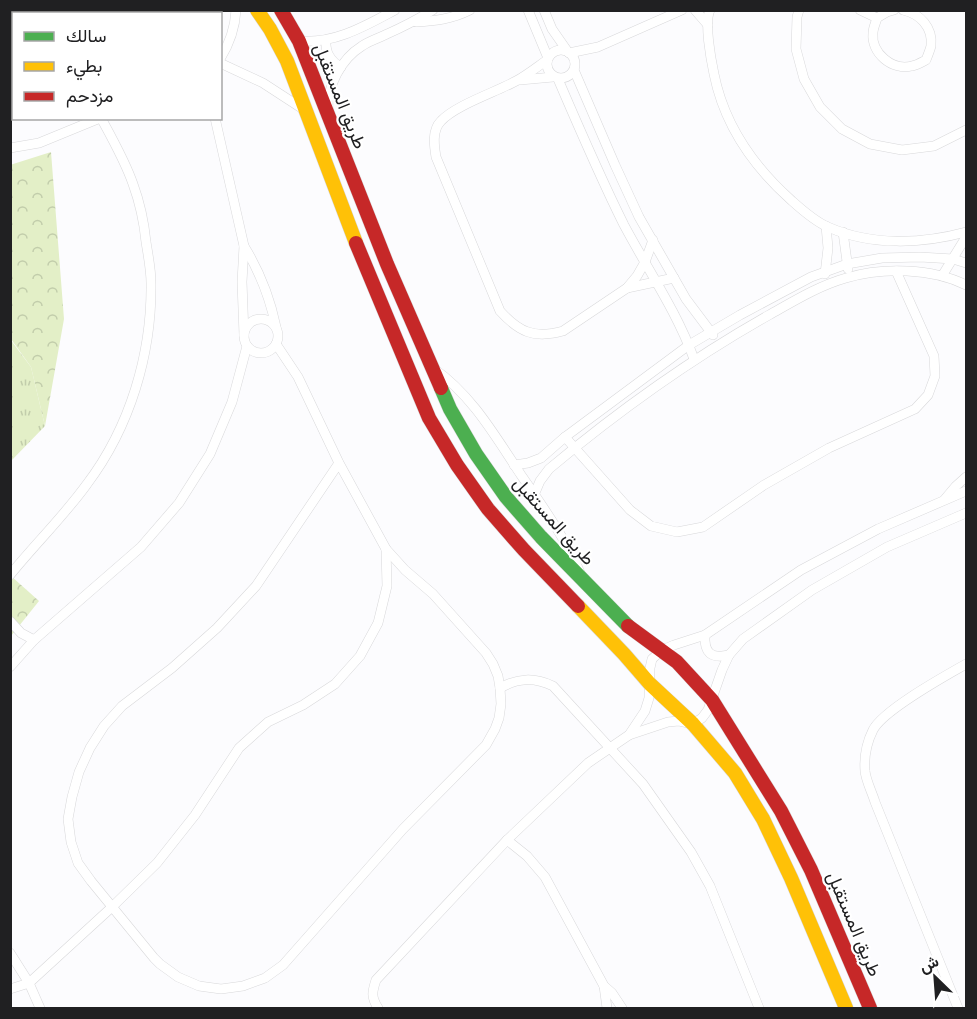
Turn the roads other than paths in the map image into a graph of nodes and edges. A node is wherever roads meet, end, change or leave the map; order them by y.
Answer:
1 (236, 10) edge
2 (257, 10) edge
3 (281, 10) edge
4 (395, 10) edge
5 (433, 10) edge
6 (470, 10) edge
7 (528, 10) edge
8 (544, 10) edge
9 (681, 10) edge
10 (695, 10) edge
11 (710, 10) edge
12 (799, 10) edge
13 (860, 10) edge
14 (894, 10) edge
15 (903, 10) edge
16 (877, 18) junction
17 (413, 22) junction
18 (708, 25) junction
19 (326, 40) junction
20 (299, 41) junction
21 (598, 47) junction
22 (569, 52) junction
23 (222, 57) edge
24 (547, 59) junction
25 (222, 62) edge
26 (341, 67) junction
27 (574, 69) junction
28 (555, 78) junction
29 (518, 80) junction
30 (306, 111) junction
31 (329, 116) junction
32 (96, 120) edge
33 (102, 120) edge
34 (215, 120) edge
35 (966, 129) edge
36 (10, 148) edge
37 (826, 226) junction
38 (843, 232) junction
39 (966, 234) edge
40 (653, 240) junction
41 (244, 246) junction
42 (953, 259) junction
43 (645, 262) junction
44 (966, 263) edge
45 (387, 264) junction
46 (847, 264) junction
47 (366, 270) junction
48 (826, 271) junction
49 (896, 272) junction
50 (942, 276) junction
51 (849, 277) junction
52 (674, 278) junction
53 (655, 281) junction
54 (966, 285) edge
55 (821, 286) junction
56 (397, 288) junction
57 (627, 288) junction
58 (377, 298) junction
59 (276, 327) junction
60 (711, 332) junction
61 (244, 335) junction
62 (721, 343) junction
63 (276, 344) junction
64 (689, 345) junction
65 (247, 346) junction
66 (694, 359) junction
67 (431, 366) junction
68 (565, 437) junction
69 (575, 449) junction
70 (339, 463) junction
71 (514, 465) junction
72 (966, 477) edge
73 (966, 491) edge
74 (534, 495) junction
75 (944, 501) junction
76 (966, 513) edge
77 (386, 549) junction
78 (10, 575) edge
79 (585, 582) junction
80 (10, 621) edge
81 (623, 622) junction
82 (705, 635) junction
83 (34, 640) junction
84 (662, 650) junction
85 (624, 654) junction
86 (729, 655) junction
87 (966, 666) edge
88 (10, 667) edge
89 (650, 684) junction
90 (500, 688) junction
91 (712, 699) junction
92 (693, 724) junction
93 (629, 735) junction
94 (609, 748) junction
95 (717, 752) junction
96 (747, 755) junction
97 (507, 840) junction
98 (112, 907) junction
99 (10, 953) edge
100 (29, 983) junction
101 (604, 986) junction
102 (10, 989) edge
103 (40, 1008) edge
104 (378, 1008) edge
105 (607, 1008) edge
106 (622, 1008) edge
107 (759, 1008) edge
108 (846, 1008) edge
109 (870, 1008) edge
110 (958, 1008) edge

1 - 23 street
2 - 30 main road, طريق المستقبل
3 - 20 main road, طريق المستقبل
4 - 19 street
5 - 17 street
6 - 17 street
7 - 24 street
8 - 22 street
9 - 21 street
10 - 18 street
11 - 18 street
12 - 35 street
13 - 16 street
14 - 16 street
15 - 16 street
17 - 26 street
18 - 37 street
19 - 20 street
19 - 26 street
20 - 31 main road, طريق المستقبل
21 - 22 street
21 - 27 street
22 - 24 street
22 - 27 street
24 - 28 street
24 - 29 street
25 - 30 street
26 - 31 street
27 - 28 street
27 - 40 street
28 - 29 street
28 - 43 street
29 - 57 street
30 - 47 main road, طريق المستقبل
31 - 45 main road, طريق المستقبل
32 - 36 street
33 - 78 street
34 - 41 street
37 - 38 street
37 - 48 street
38 - 39 street
38 - 46 street
39 - 42 street
40 - 43 street
40 - 52 street
41 - 59 street
41 - 61 street
42 - 44 street
42 - 46 street
42 - 50 street
43 - 53 street
43 - 57 street
45 - 47 main road
45 - 56 main road, طريق المستقبل
46 - 48 street
46 - 51 street
47 - 58 main road, طريق المستقبل
48 - 55 street
48 - 60 street
49 - 50 street
49 - 51 street
49 - 69 street
50 - 54 street
51 - 55 street
52 - 53 street
52 - 60 street
53 - 57 street
53 - 64 street
55 - 62 street
56 - 58 main road
56 - 67 main road, طريق المستقبل
58 - 85 main road, طريق المستقبل
59 - 61 street
59 - 63 street
60 - 62 street
60 - 64 street
61 - 65 street
62 - 66 street
63 - 65 street
63 - 70 street
64 - 66 street
64 - 68 street
65 - 83 street
66 - 69 street
67 - 71 street
67 - 79 main road, طريق المستقبل
68 - 69 street
68 - 71 street
69 - 74 street
70 - 77 street
70 - 98 street
71 - 74 street
72 - 75 street
73 - 75 street
74 - 79 street
75 - 82 street
76 - 86 street
77 - 90 street
77 - 98 street
79 - 81 main road, طريق المستقبل
80 - 83 street
81 - 84 main road, طريق المستقبل
81 - 85 main road
82 - 84 street
82 - 86 street
83 - 88 street
84 - 89 street
84 - 91 main road, طريق المستقبل
85 - 89 main road, طريق المستقبل
86 - 91 street
87 - 110 street
89 - 92 main road, طريق المستقبل
89 - 93 street
90 - 94 street
90 - 98 street
91 - 92 street
91 - 96 main road, طريق المستقبل
92 - 93 street
92 - 95 main road, طريق المستقبل
93 - 94 street
94 - 97 street
94 - 107 street
95 - 96 main road
95 - 108 main road, طريق المستقبل
96 - 109 main road, طريق المستقبل
97 - 101 street
97 - 104 street
98 - 100 street
99 - 100 street
100 - 102 street
100 - 103 street
101 - 105 street
101 - 106 street

